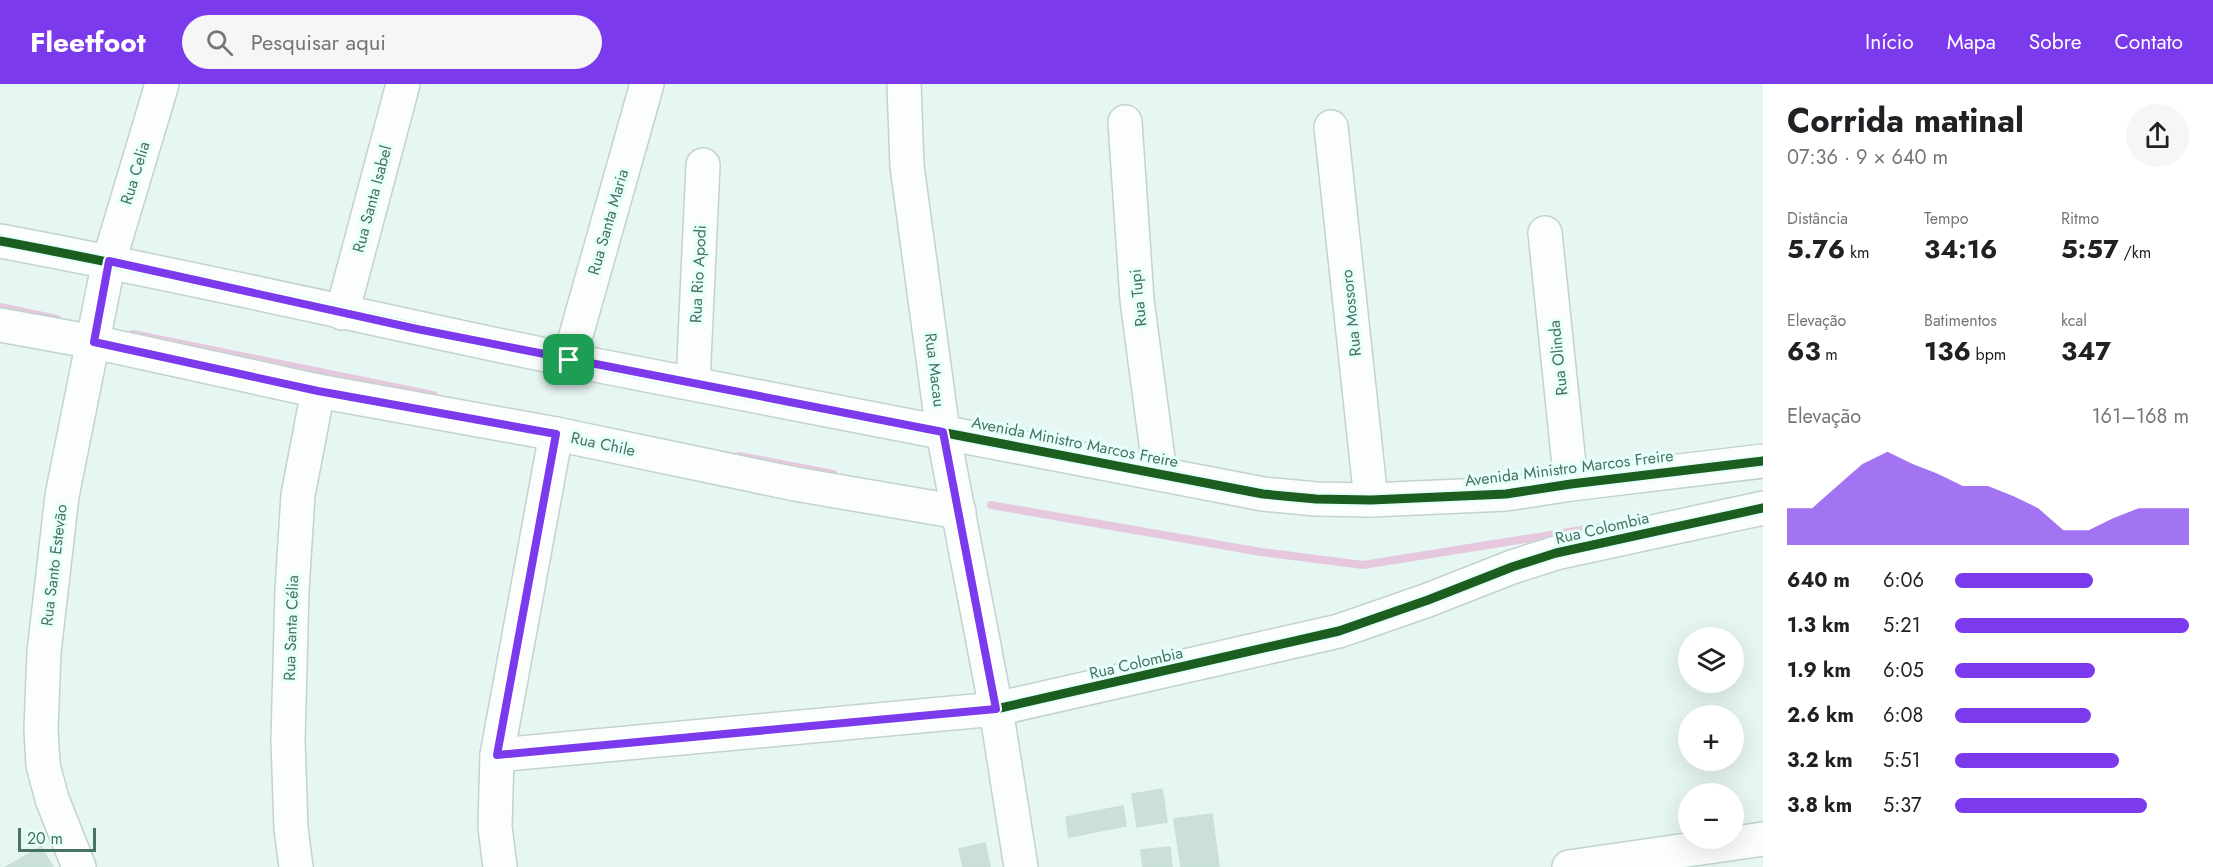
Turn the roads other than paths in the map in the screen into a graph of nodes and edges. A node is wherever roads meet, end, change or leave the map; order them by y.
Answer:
1 (162, 84) edge
2 (403, 84) edge
3 (647, 84) edge
4 (904, 84) edge
5 (1125, 122) dead end
6 (1331, 127) dead end
7 (703, 165) dead end
8 (1545, 233) dead end
9 (0, 241) edge
10 (109, 261) junction
11 (342, 313) junction
12 (0, 325) edge
13 (94, 342) junction
14 (569, 360) junction
15 (693, 383) junction
16 (318, 391) junction
17 (943, 432) junction
18 (556, 434) junction
19 (1763, 461) edge
20 (1160, 474) junction
21 (1571, 484) junction
22 (1371, 500) junction
23 (1763, 508) edge
24 (959, 512) junction
25 (996, 709) junction
26 (497, 755) junction
27 (1763, 839) edge
28 (79, 867) edge
29 (296, 867) edge
30 (500, 867) edge
31 (1021, 867) edge
32 (1569, 867) edge

1 - 10 street, Rua Celia
2 - 11 street, Rua Santa Isabel
3 - 14 street, Rua Santa Maria
4 - 17 street, Rua Macau
5 - 20 street, Rua Tupi
6 - 22 street, Rua Mossoro
7 - 15 street, Rua Rio Apodi
8 - 21 street, Rua Olinda
9 - 10 street, Avenida Ministro Marcos Freire
10 - 11 street, Avenida Ministro Marcos Freire
10 - 13 street, Rua Santo Estevão
11 - 14 street, Avenida Ministro Marcos Freire
12 - 13 street, Rua Chile
13 - 16 street, Rua Chile
13 - 28 street, Rua Santo Estevão
14 - 15 street, Avenida Ministro Marcos Freire
15 - 17 street, Avenida Ministro Marcos Freire
16 - 18 street, Rua Chile
16 - 29 street, Rua Santa Célia
17 - 20 street, Avenida Ministro Marcos Freire
17 - 24 street, Rua Macau
18 - 24 street, Rua Chile
18 - 26 street
19 - 21 street, Avenida Ministro Marcos Freire
20 - 22 street, Avenida Ministro Marcos Freire
21 - 22 street, Avenida Ministro Marcos Freire
23 - 25 street, Rua Colombia
24 - 25 street, Rua Macau
25 - 26 street, Rua Colombia
25 - 31 street, Rua Macau
26 - 30 street
27 - 32 street

